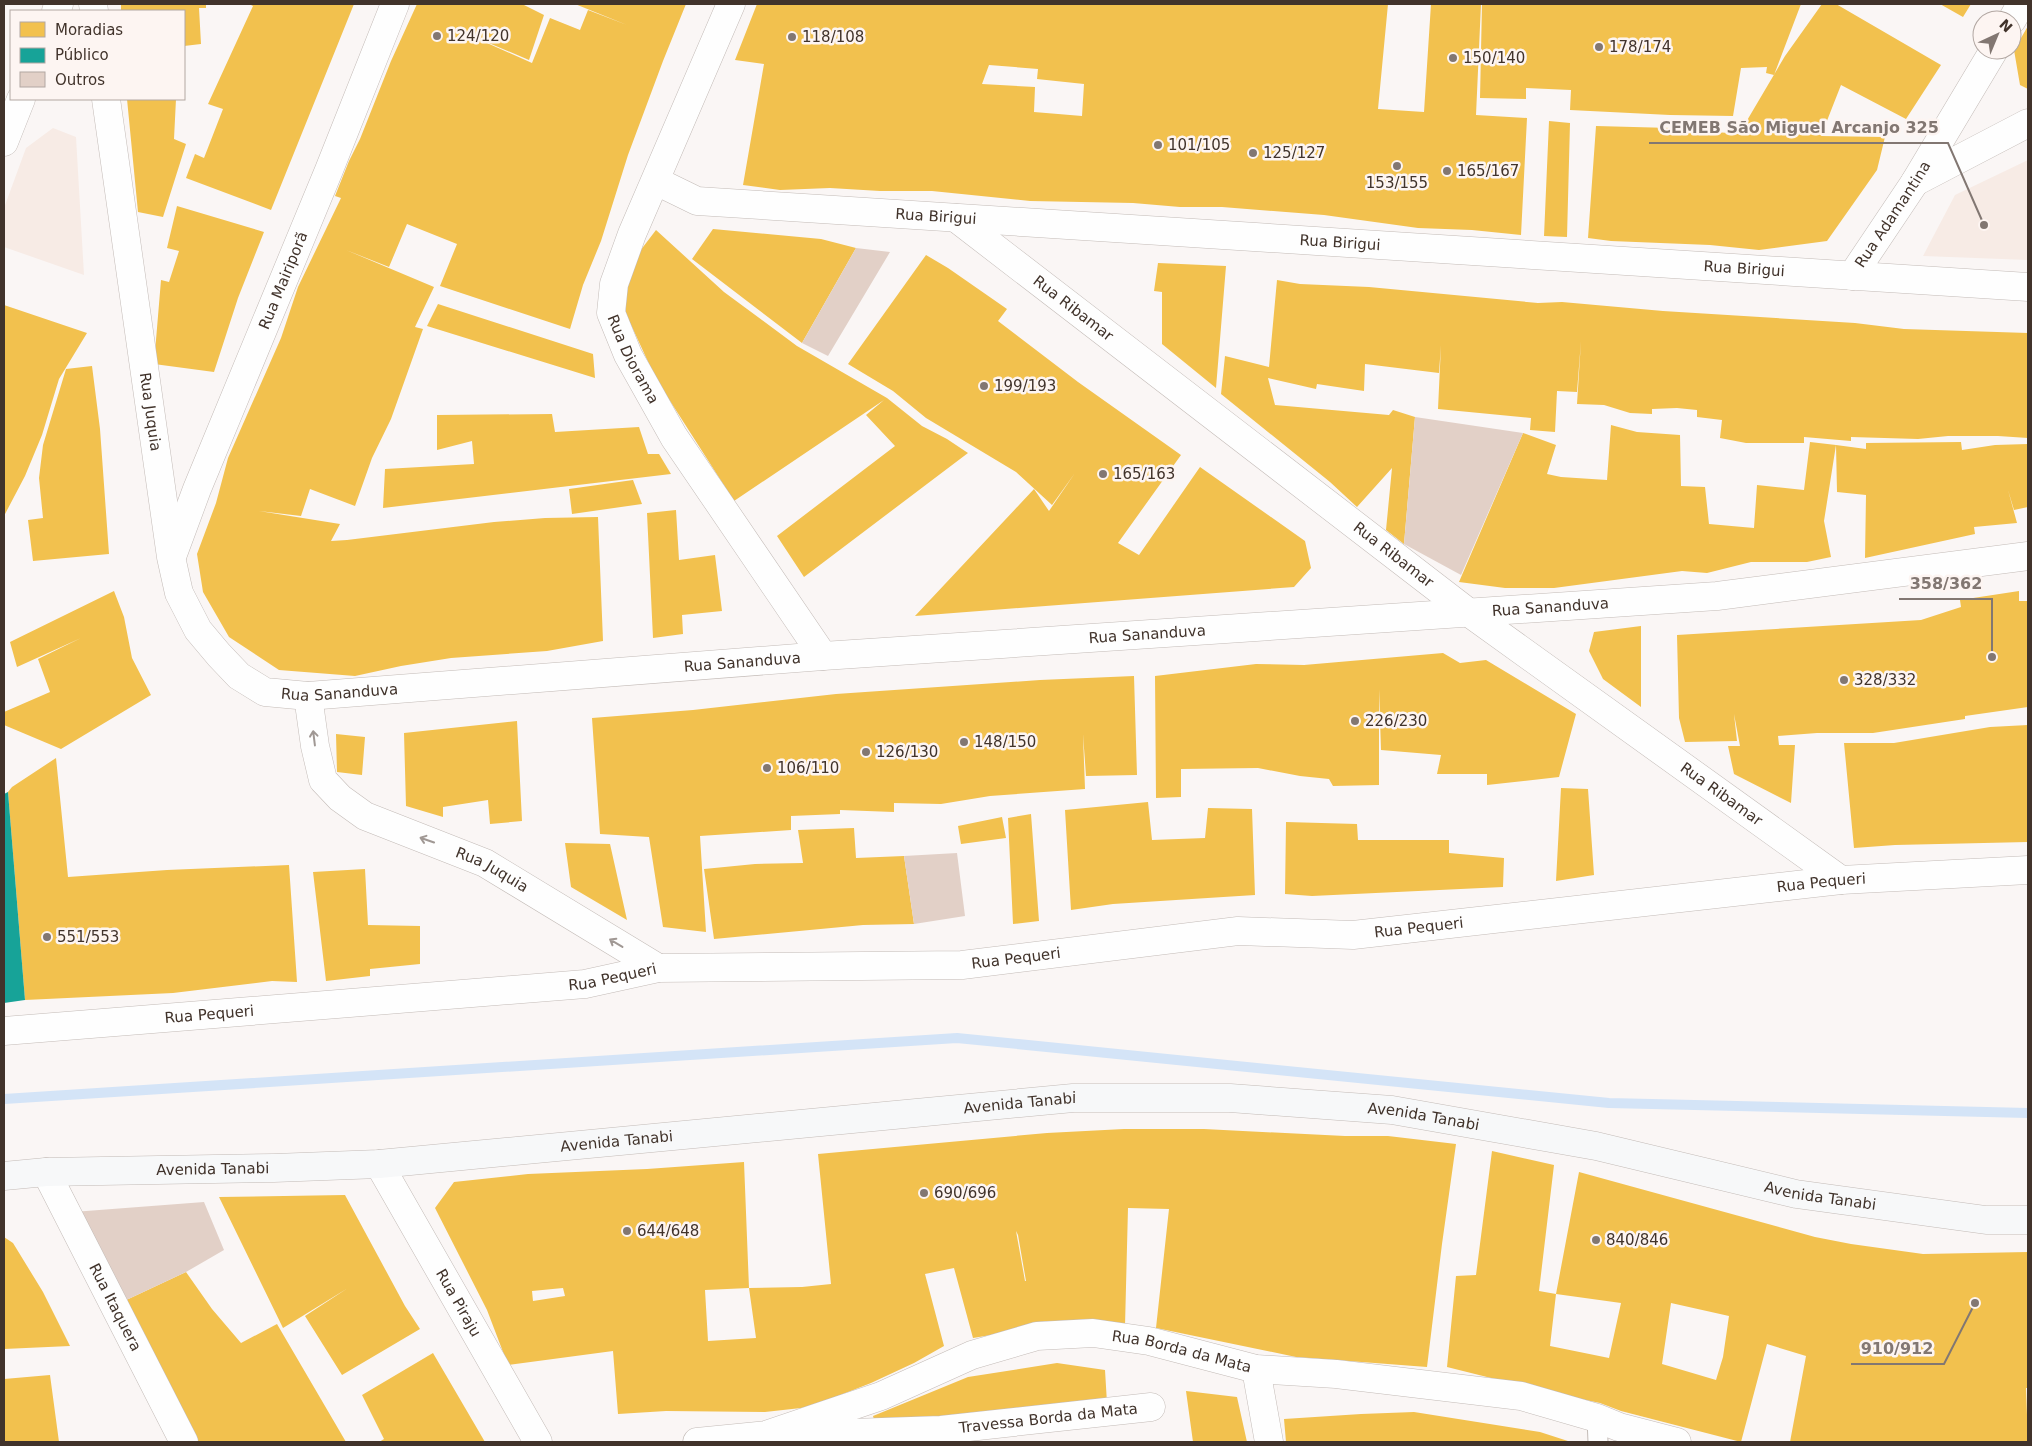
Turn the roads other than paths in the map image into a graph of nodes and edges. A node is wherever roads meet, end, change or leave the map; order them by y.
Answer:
1 (395, 4) edge
2 (731, 4) edge
3 (1988, 60) edge
4 (21, 100) edge
5 (106, 100) edge
6 (2028, 124) edge
7 (4, 142) edge
8 (656, 181) junction
9 (1915, 182) junction
10 (956, 218) junction
11 (1852, 276) junction
12 (2028, 287) edge
13 (2028, 556) edge
14 (172, 558) junction
15 (1468, 612) junction
16 (823, 656) junction
17 (265, 692) joint
18 (308, 696) junction
19 (2028, 870) edge
20 (1841, 880) junction
21 (658, 968) junction
22 (4, 1031) edge
23 (379, 1164) junction
24 (46, 1172) junction
25 (4, 1176) edge
26 (2028, 1220) edge
27 (1256, 1369) junction
28 (1151, 1407) dead end
29 (1611, 1432) edge
30 (766, 1436) junction
31 (184, 1442) edge
32 (538, 1442) edge
33 (697, 1442) edge
34 (1269, 1442) edge
35 (1677, 1442) edge

1 - 14 street, Rua Mairiporã
2 - 8 street, Rua Diorama
3 - 9 street, Rua Adamantina
4 - 7 street
5 - 14 street, Rua Juquia
6 - 9 street
8 - 10 street, Rua Birigui
8 - 16 street, Rua Diorama
9 - 11 street, Rua Adamantina
10 - 11 street, Rua Birigui
10 - 15 street, Rua Ribamar
11 - 12 street, Rua Birigui
13 - 15 street, Rua Sananduva
14 - 17 street, Rua Juquia
15 - 16 street, Rua Sananduva
15 - 20 street, Rua Ribamar
16 - 18 street, Rua Sananduva
17 - 18 street, Rua Sananduva
21 -> 18 street, Rua Juquia
19 - 20 street, Rua Pequeri
20 - 21 street, Rua Pequeri
21 - 22 street, Rua Pequeri
23 - 24 street, Avenida Tanabi
23 - 26 street, Avenida Tanabi
23 - 32 street, Rua Piraju
24 - 25 street, Avenida Tanabi
24 - 31 street, Rua Itaquera
27 - 29 street, Rua Borda da Mata
27 - 30 street, Rua Borda da Mata
27 - 34 street
28 - 30 street, Travessa Borda da Mata
29 - 35 street, Rua Borda da Mata
30 - 33 street, Rua Borda da Mata

